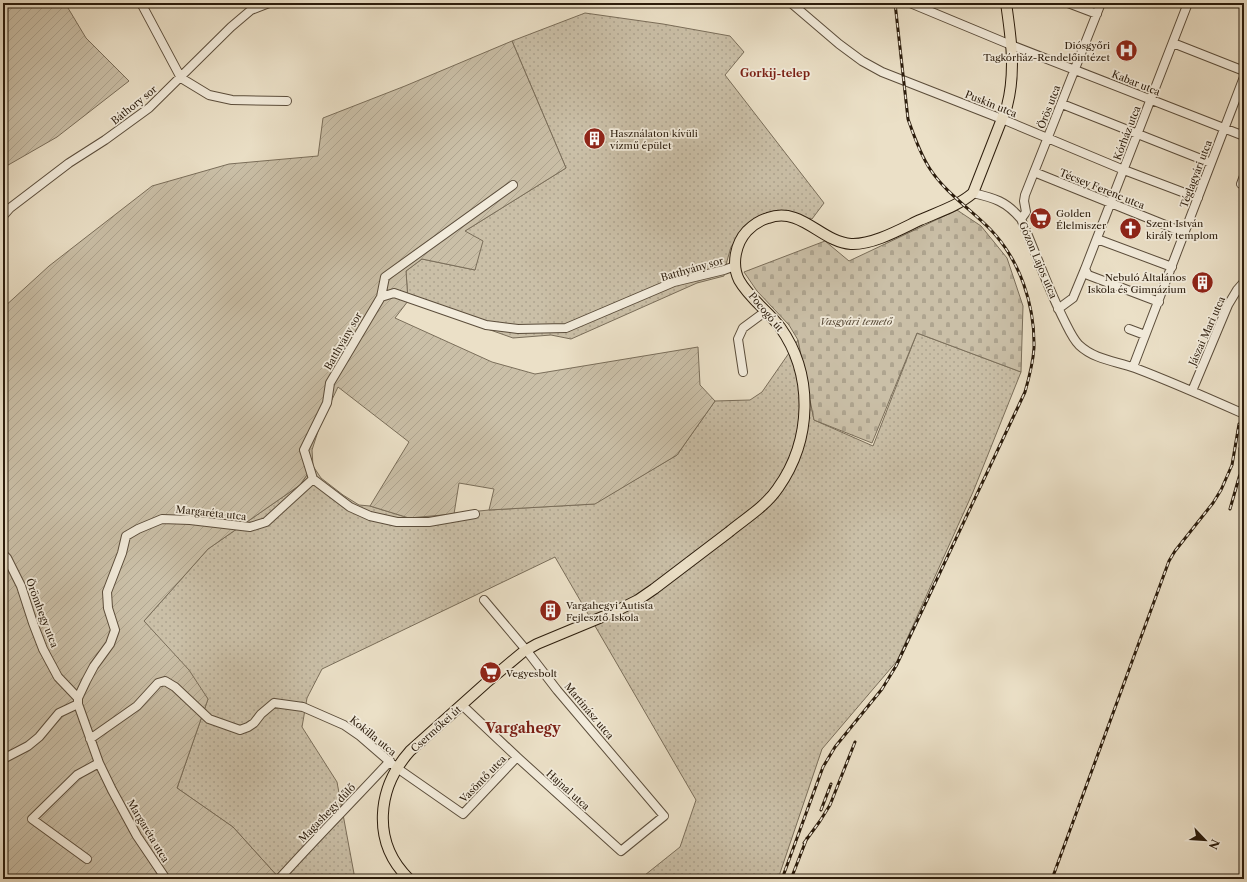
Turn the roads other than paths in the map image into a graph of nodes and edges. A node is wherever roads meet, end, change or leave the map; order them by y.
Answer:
1 (142, 3) edge
2 (269, 3) edge
3 (791, 3) edge
4 (910, 3) edge
5 (1006, 3) edge
6 (1068, 3) edge
7 (1101, 3) edge
8 (1188, 3) edge
9 (1096, 14) junction
10 (1173, 44) junction
11 (1011, 46) junction
12 (1075, 70) junction
13 (1244, 71) edge
14 (1244, 77) edge
15 (181, 78) junction
16 (1151, 100) junction
17 (287, 101) dead end
18 (1062, 104) junction
19 (1002, 119) junction
20 (1224, 129) junction
21 (1137, 134) junction
22 (1244, 136) edge
23 (1048, 138) junction
24 (1211, 163) junction
25 (1124, 170) junction
26 (1034, 172) junction
27 (513, 185) dead end
28 (973, 193) junction
29 (1198, 198) junction
30 (1110, 204) junction
31 (3, 216) edge
32 (1021, 219) junction
33 (1185, 233) junction
34 (1097, 239) junction
35 (735, 266) junction
36 (1172, 267) junction
37 (1085, 269) junction
38 (1244, 282) edge
39 (381, 297) junction
40 (1159, 302) junction
41 (1058, 309) junction
42 (766, 311) junction
43 (1129, 329) dead end
44 (1145, 336) junction
45 (1132, 367) junction
46 (743, 372) dead end
47 (1192, 391) junction
48 (1244, 414) edge
49 (313, 479) junction
50 (475, 514) dead end
51 (3, 554) edge
52 (484, 600) dead end
53 (578, 627) joint
54 (527, 650) junction
55 (78, 701) junction
56 (462, 705) junction
57 (90, 739) junction
58 (517, 758) junction
59 (3, 759) edge
60 (99, 763) junction
61 (393, 765) junction
62 (463, 814) joint
63 (664, 816) joint
64 (87, 860) dead end
65 (166, 879) edge
66 (279, 879) edge
67 (409, 879) edge

1 - 15 street
2 - 15 street, Báthory sor
3 - 19 street, Puskin utca
4 - 11 street, Kabar utca
5 - 11 main road
6 - 9 street
7 - 9 street, Örös utca
8 - 10 street, Kórház utca
9 - 12 street, Örös utca
10 - 13 street
10 - 16 street, Kórház utca
11 - 12 street, Kabar utca
11 - 19 main road
12 - 16 street, Kabar utca
12 - 18 street, Örös utca
14 - 20 street, Téglagyári utca
15 - 17 street
15 - 31 street, Báthory sor
16 - 20 street, Kabar utca
16 - 21 street, Kórház utca
18 - 21 street
18 - 23 street, Örös utca
19 - 23 street, Puskin utca
19 - 28 main road
20 - 22 street, Kabar utca
20 - 24 street, Téglagyári utca
21 - 24 street
21 - 25 street, Kórház utca
23 - 25 street, Puskin utca
23 - 26 street, Örös utca
24 - 29 street, Téglagyári utca
25 - 29 street, Puskin utca
25 - 30 street, Kórház utca
26 - 30 street, Técsey Ferenc utca
26 - 32 street, Örös utca
27 - 39 street, Batthyány sor
28 - 32 street, Gózon Lajos utca
28 - 35 main road
29 - 33 street, Téglagyári utca
30 - 33 street, Técsey Ferenc utca
30 - 34 street, Kórház utca
32 - 41 street, Gózon Lajos utca
33 - 36 street, Téglagyári utca
34 - 36 street
34 - 37 street, Kórház utca
35 - 39 street, Batthyány sor
35 - 42 main road, Pocogó út
36 - 40 street, Téglagyári utca
37 - 40 street
37 - 41 street, Kórház utca
38 - 47 street, Jászai Mari utca
39 - 49 street, Batthyány sor
40 - 44 street, Téglagyári utca
41 - 45 street, Gózon Lajos utca
42 - 46 street
42 - 53 main road, Pocogó út
43 - 44 street
44 - 45 street, Téglagyári utca
45 - 47 street, Gózon Lajos utca
47 - 48 street, Gózon Lajos utca
49 - 50 street
49 - 55 street, Margaréta utca
51 - 55 street, Örömhegy utca
52 - 54 street, Martinász utca
53 - 54 main road, Csermőkei út
54 - 56 main road, Csermőkei út
54 - 63 street, Martinász utca
55 - 57 street, Margaréta utca
55 - 59 street
56 - 58 street, Hajnal utca
56 - 61 main road, Csermőkei út
57 - 60 street, Margaréta utca
57 - 61 street, Kokilla utca
58 - 62 street, Vasöntő utca
58 - 63 street, Hajnal utca
60 - 64 street
60 - 65 street, Margaréta utca
61 - 62 street, Kokilla utca
61 - 66 street, Magashegy dűlő
61 - 67 main road, Csermőkei út

